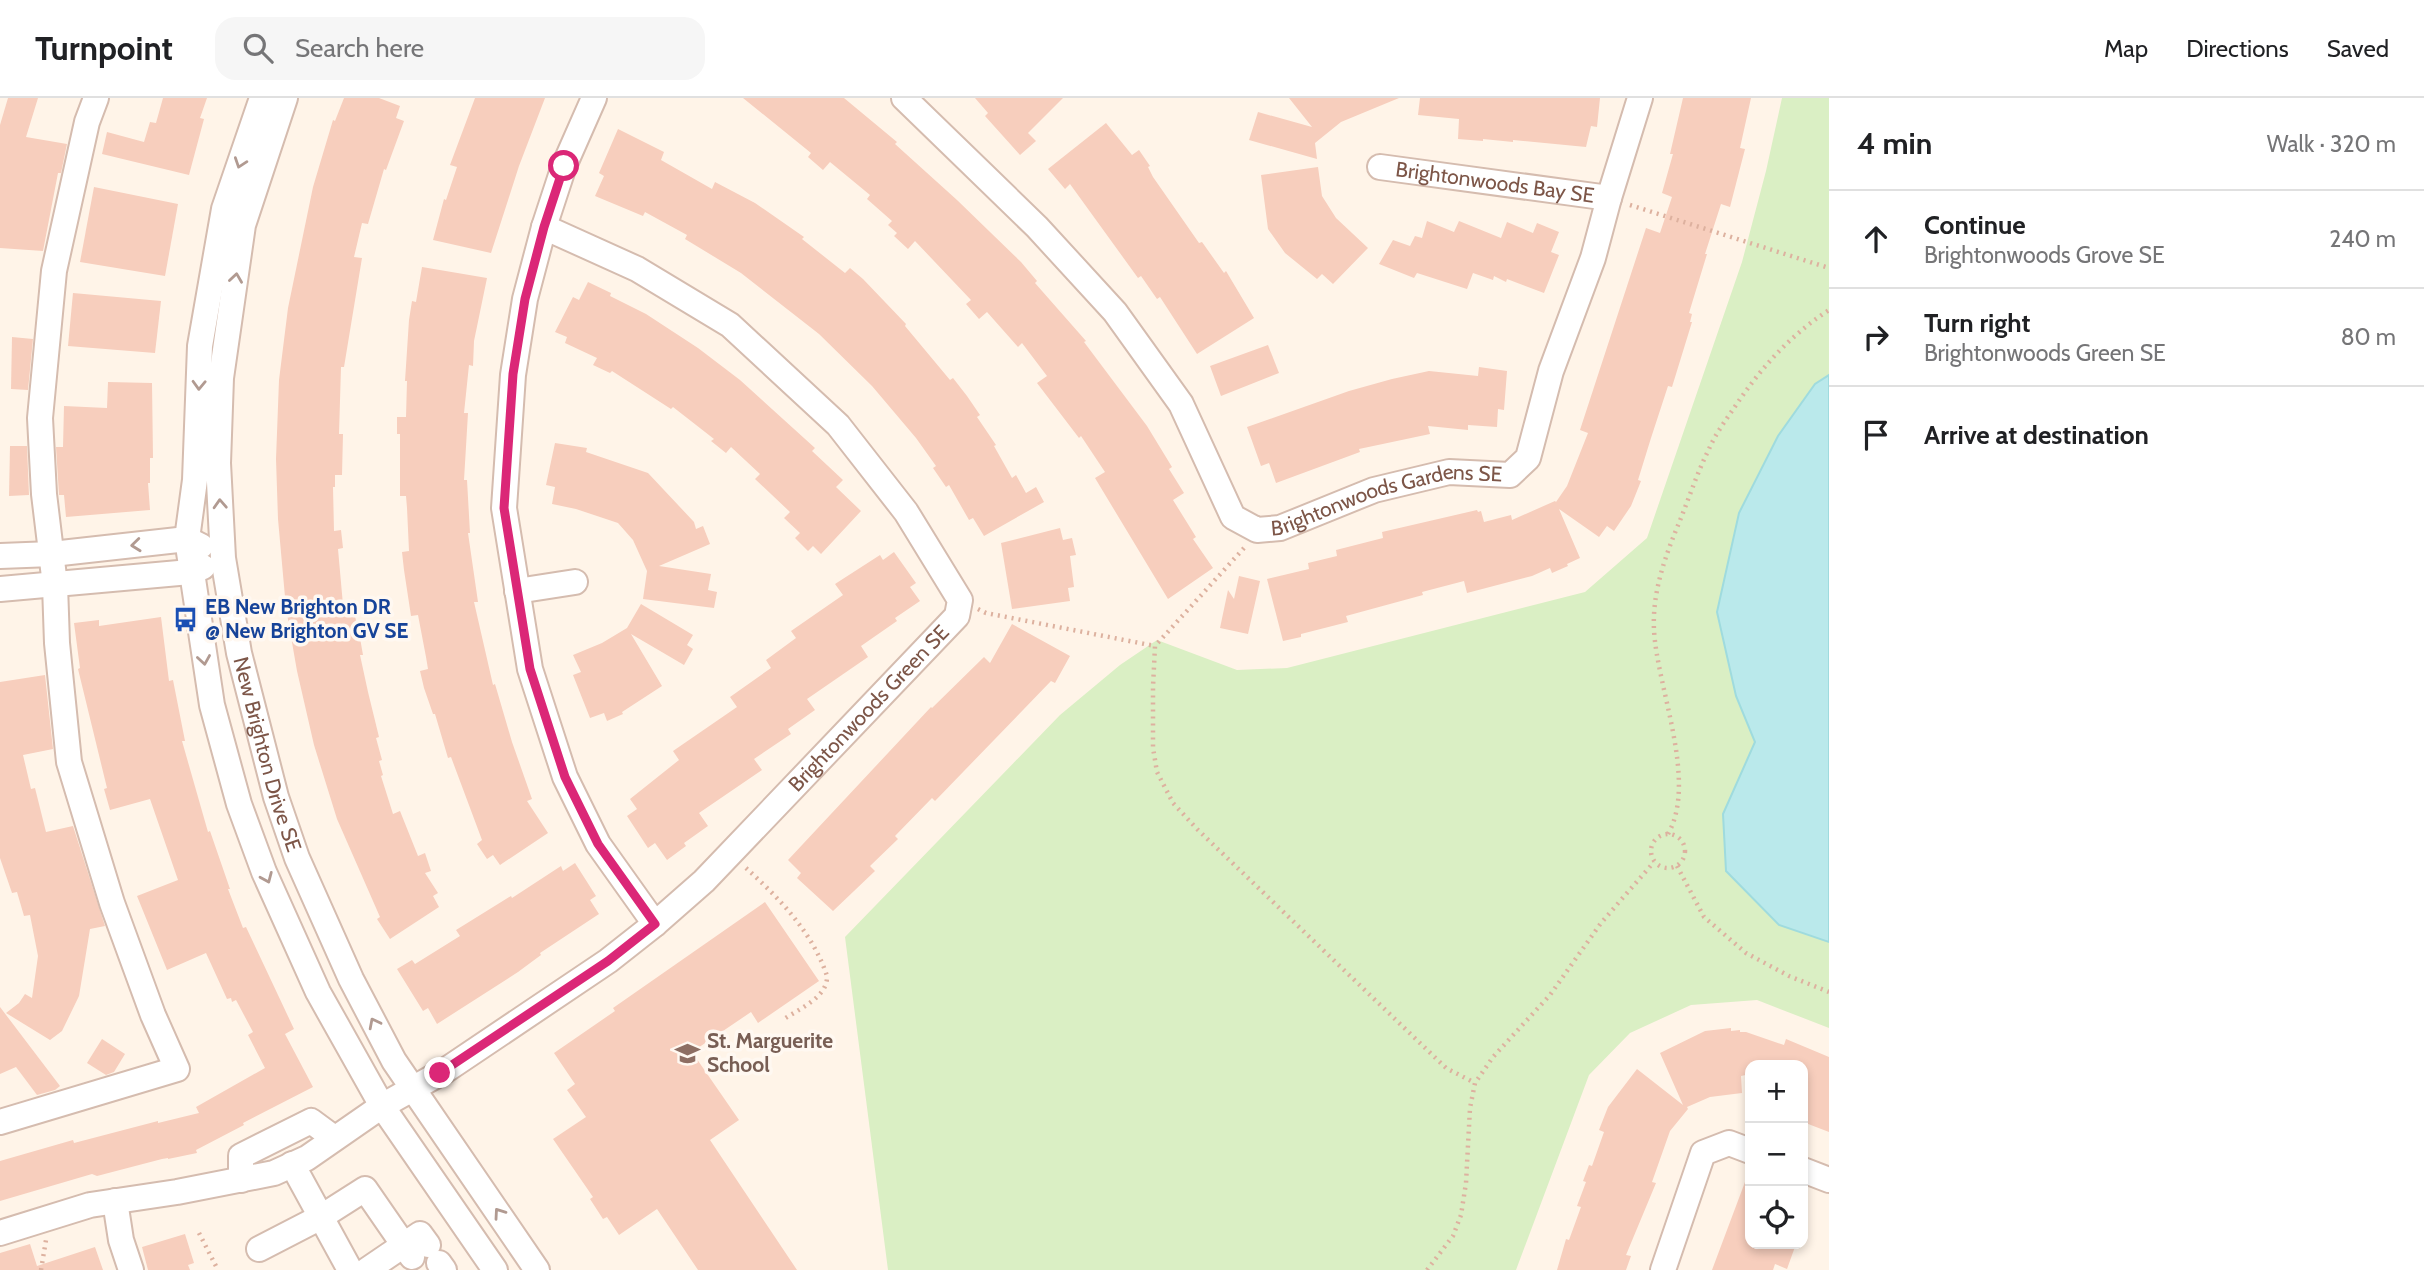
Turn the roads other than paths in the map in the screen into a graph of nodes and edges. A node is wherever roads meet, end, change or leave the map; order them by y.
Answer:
1 (96, 98) edge
2 (262, 98) edge
3 (285, 98) edge
4 (594, 98) edge
5 (1640, 98) edge
6 (909, 99) edge
7 (1380, 167) dead end
8 (1609, 198) junction
9 (544, 227) junction
10 (187, 539) junction
11 (52, 554) junction
12 (0, 556) edge
13 (223, 558) junction
14 (190, 572) junction
15 (575, 582) dead end
16 (55, 585) junction
17 (0, 589) edge
18 (517, 591) junction
19 (655, 924) junction
20 (414, 1089) junction
21 (382, 1106) junction
22 (0, 1122) edge
23 (334, 1138) junction
24 (1745, 1149) edge
25 (292, 1164) junction
26 (1808, 1172) edge
27 (241, 1180) junction
28 (1829, 1180) edge
29 (115, 1201) junction
30 (321, 1217) junction
31 (0, 1233) edge
32 (259, 1249) dead end
33 (425, 1256) edge
34 (378, 1267) edge
35 (131, 1270) edge
36 (350, 1270) edge
37 (495, 1270) edge
38 (537, 1270) edge
39 (1663, 1270) edge

1 - 11 street
2 -> 10 street, New Brighton Drive SE
13 -> 3 street, New Brighton Drive SE
4 - 9 street
5 - 8 street, Brightonwoods Gardens SE
6 - 8 street, Brightonwoods Gardens SE
7 - 8 street, Brightonwoods Bay SE
9 - 18 street
9 - 19 street, Brightonwoods Green SE
10 -> 11 street
10 - 13 street
10 - 14 street, New Brighton Drive SE
11 - 12 street
11 - 16 street
13 - 14 street
20 -> 13 street, New Brighton Drive SE
14 - 16 street
14 -> 21 street, New Brighton Drive SE
15 - 18 street
16 - 17 street
16 - 22 street
18 - 19 street
19 - 20 street, Brightonwoods Green SE
20 - 21 street, Brightonwoods Green SE
38 -> 20 street, New Brighton Drive SE
21 - 23 street, Brightonwoods Green SE
21 - 37 street, New Brighton Drive SE
23 - 25 street, Brightonwoods Green SE
23 - 27 street
24 - 39 street
25 - 27 street, Brightonwoods Green SE
25 - 30 street
26 - 28 street
27 - 29 street, Brightonwoods Green SE
29 - 31 street, Brightonwoods Green SE
29 - 35 street
30 - 32 street
30 - 33 street
30 - 36 street
33 - 34 street

